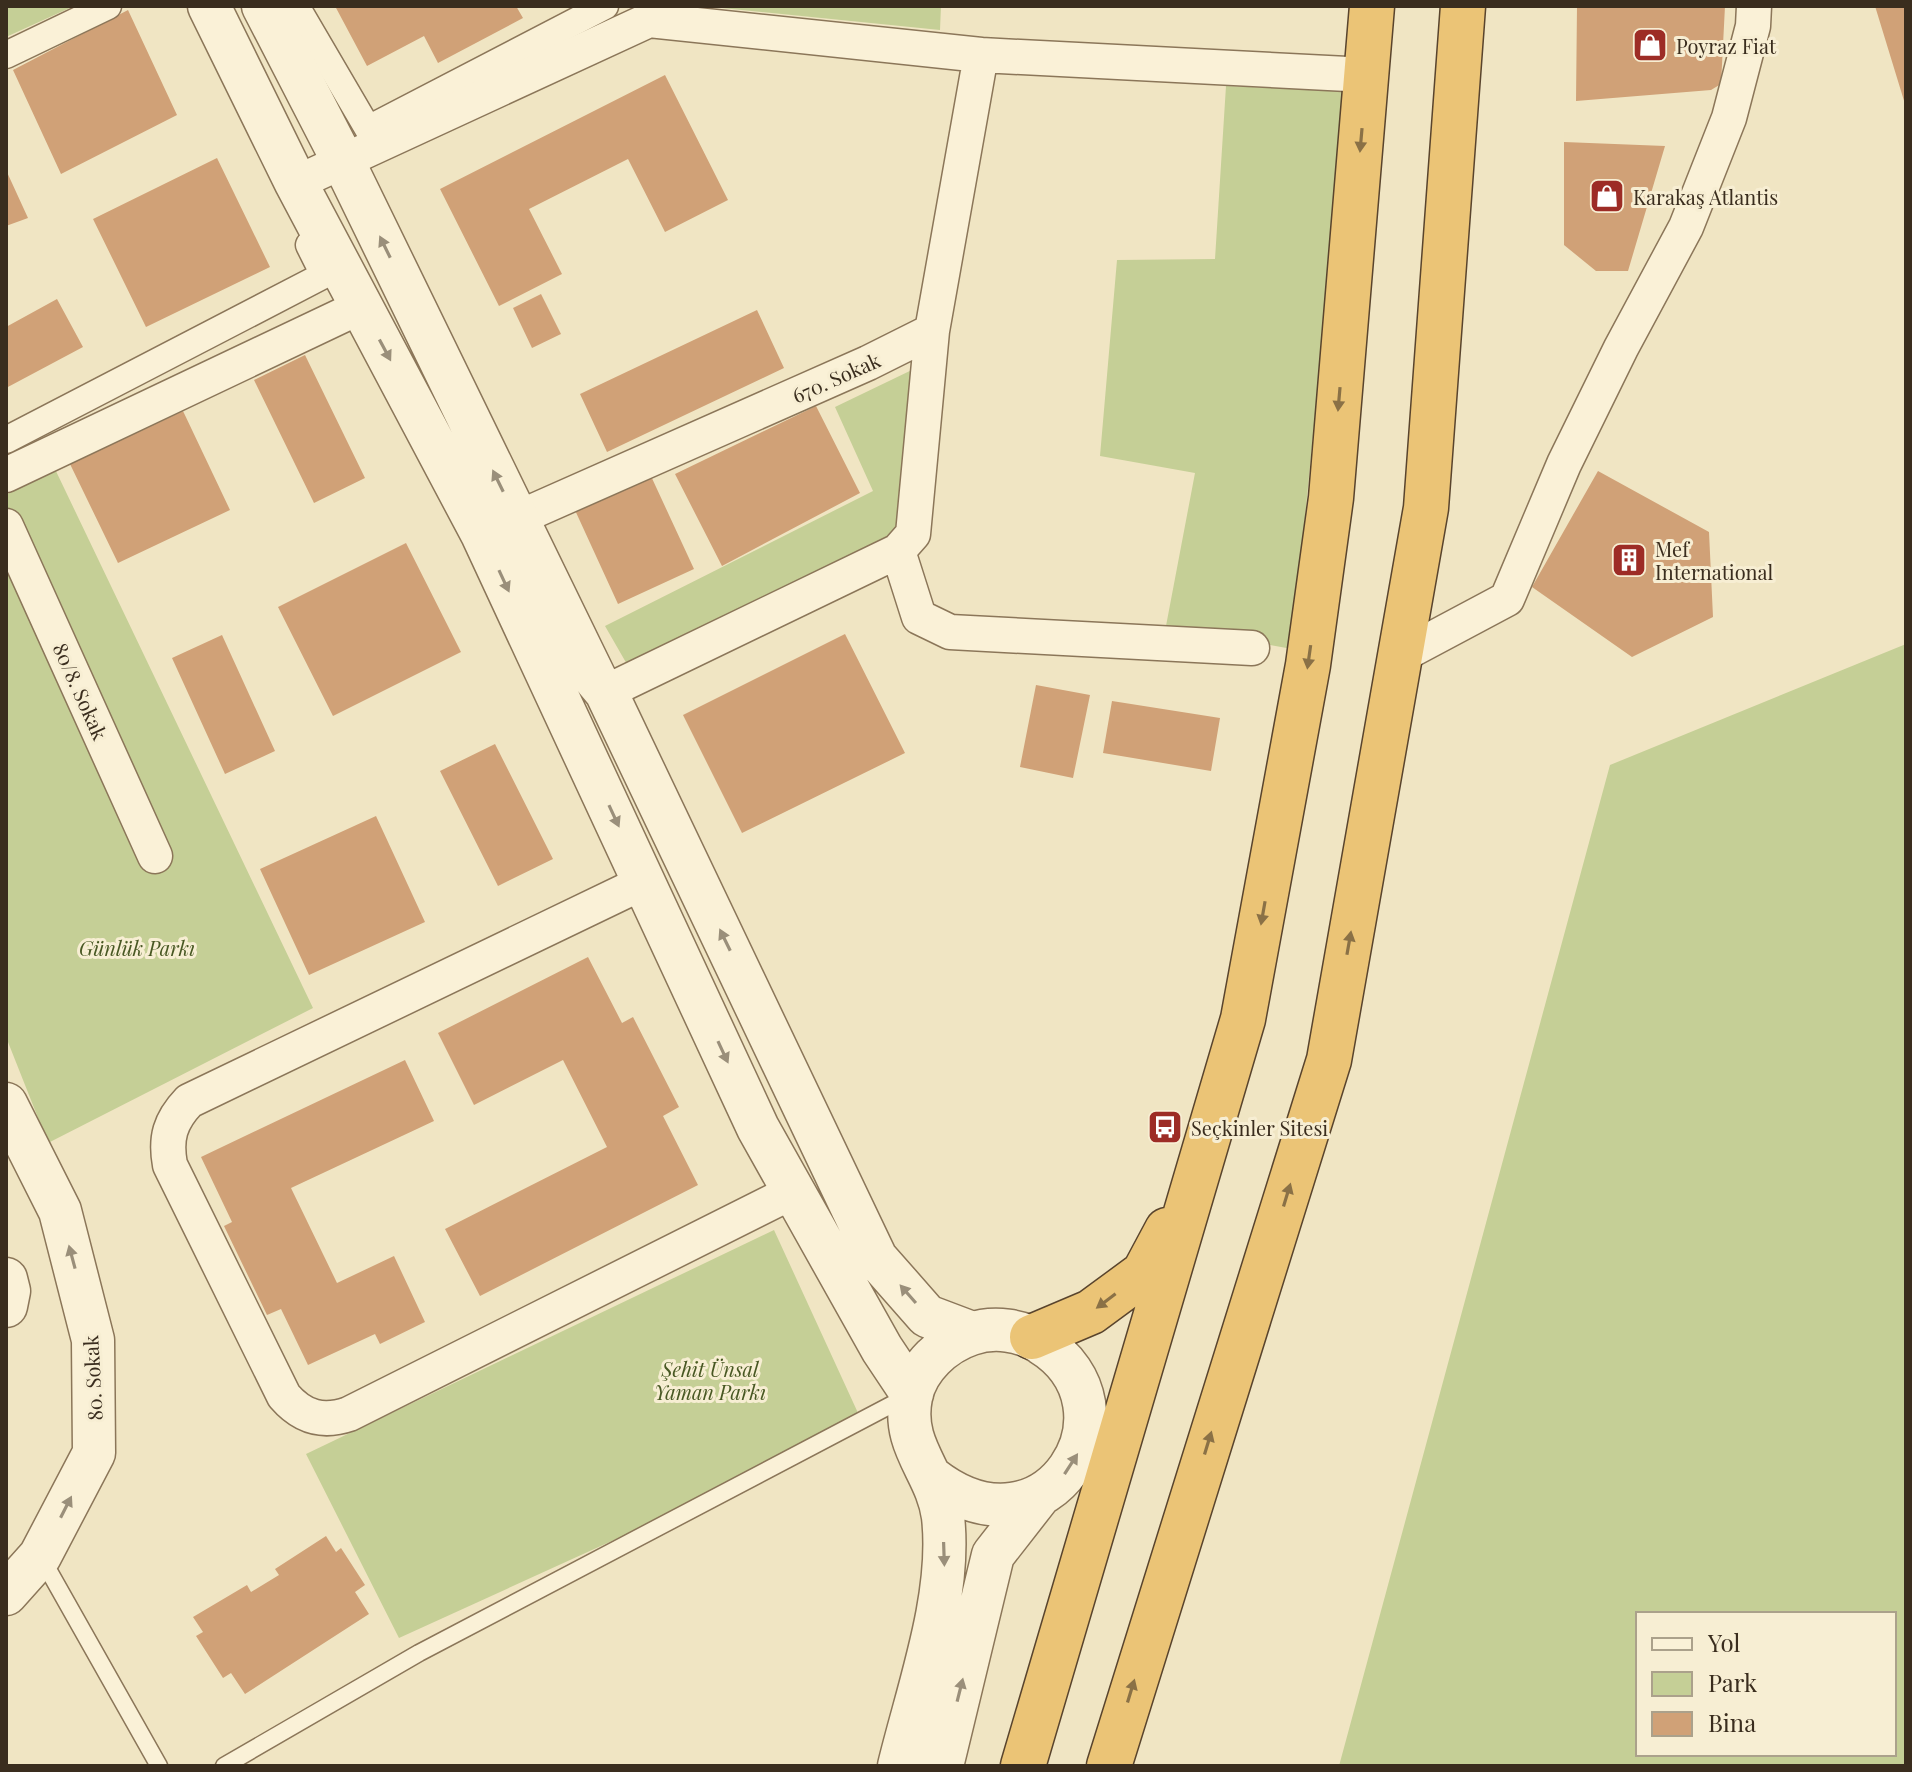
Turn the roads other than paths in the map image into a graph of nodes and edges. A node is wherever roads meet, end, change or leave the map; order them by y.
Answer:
1 (108, 6) edge
2 (189, 6) edge
3 (209, 6) edge
4 (263, 6) edge
5 (296, 6) edge
6 (605, 6) edge
7 (1372, 6) edge
8 (1463, 6) edge
9 (1754, 6) edge
10 (680, 14) edge
11 (6, 55) edge
12 (981, 55) junction
13 (1367, 75) junction
14 (343, 161) junction
15 (296, 183) junction
16 (362, 306) junction
17 (932, 331) junction
18 (6, 440) edge
19 (6, 475) edge
20 (6, 526) edge
21 (499, 526) junction
22 (898, 551) junction
23 (1252, 648) dead end
24 (1400, 656) junction
25 (606, 692) junction
26 (155, 856) dead end
27 (644, 882) junction
28 (6, 1104) edge
29 (835, 1171) junction
30 (1198, 1172) junction
31 (794, 1191) junction
32 (6, 1279) edge
33 (6, 1306) edge
34 (972, 1333) junction
35 (1032, 1337) junction
36 (912, 1394) junction
37 (932, 1478) junction
38 (1039, 1496) junction
39 (40, 1556) junction
40 (6, 1594) edge
41 (159, 1766) edge
42 (224, 1766) edge
43 (899, 1766) edge
44 (942, 1766) edge
45 (1023, 1766) edge
46 (1109, 1766) edge

1 - 11 street
2 - 18 street
3 - 15 street
4 - 14 street
5 - 6 street
7 - 13 highway
8 - 24 highway
9 - 24 street
10 - 12 street
10 - 14 street
12 - 13 street
12 - 17 street
13 -> 30 highway
14 - 15 street
21 -> 14 street
15 - 16 street
16 - 19 street
16 -> 21 street
17 - 21 street, 670. Sokak
17 - 22 street
20 - 26 street, 80/8. Sokak
21 - 25 street
21 -> 27 street
22 - 23 street
22 - 25 street
46 -> 24 highway
29 -> 25 street
27 -> 31 street
27 - 31 street
39 -> 28 street, 80. Sokak
29 - 31 street
34 -> 29 street
30 -> 35 highway
30 - 45 highway
31 - 36 street
32 - 33 street
34 - 35 street
34 - 36 street
38 -> 35 street
36 - 37 street
36 - 42 lane
37 - 38 street
37 -> 43 street
44 -> 38 street
39 - 40 street, 80. Sokak
39 - 41 lane

